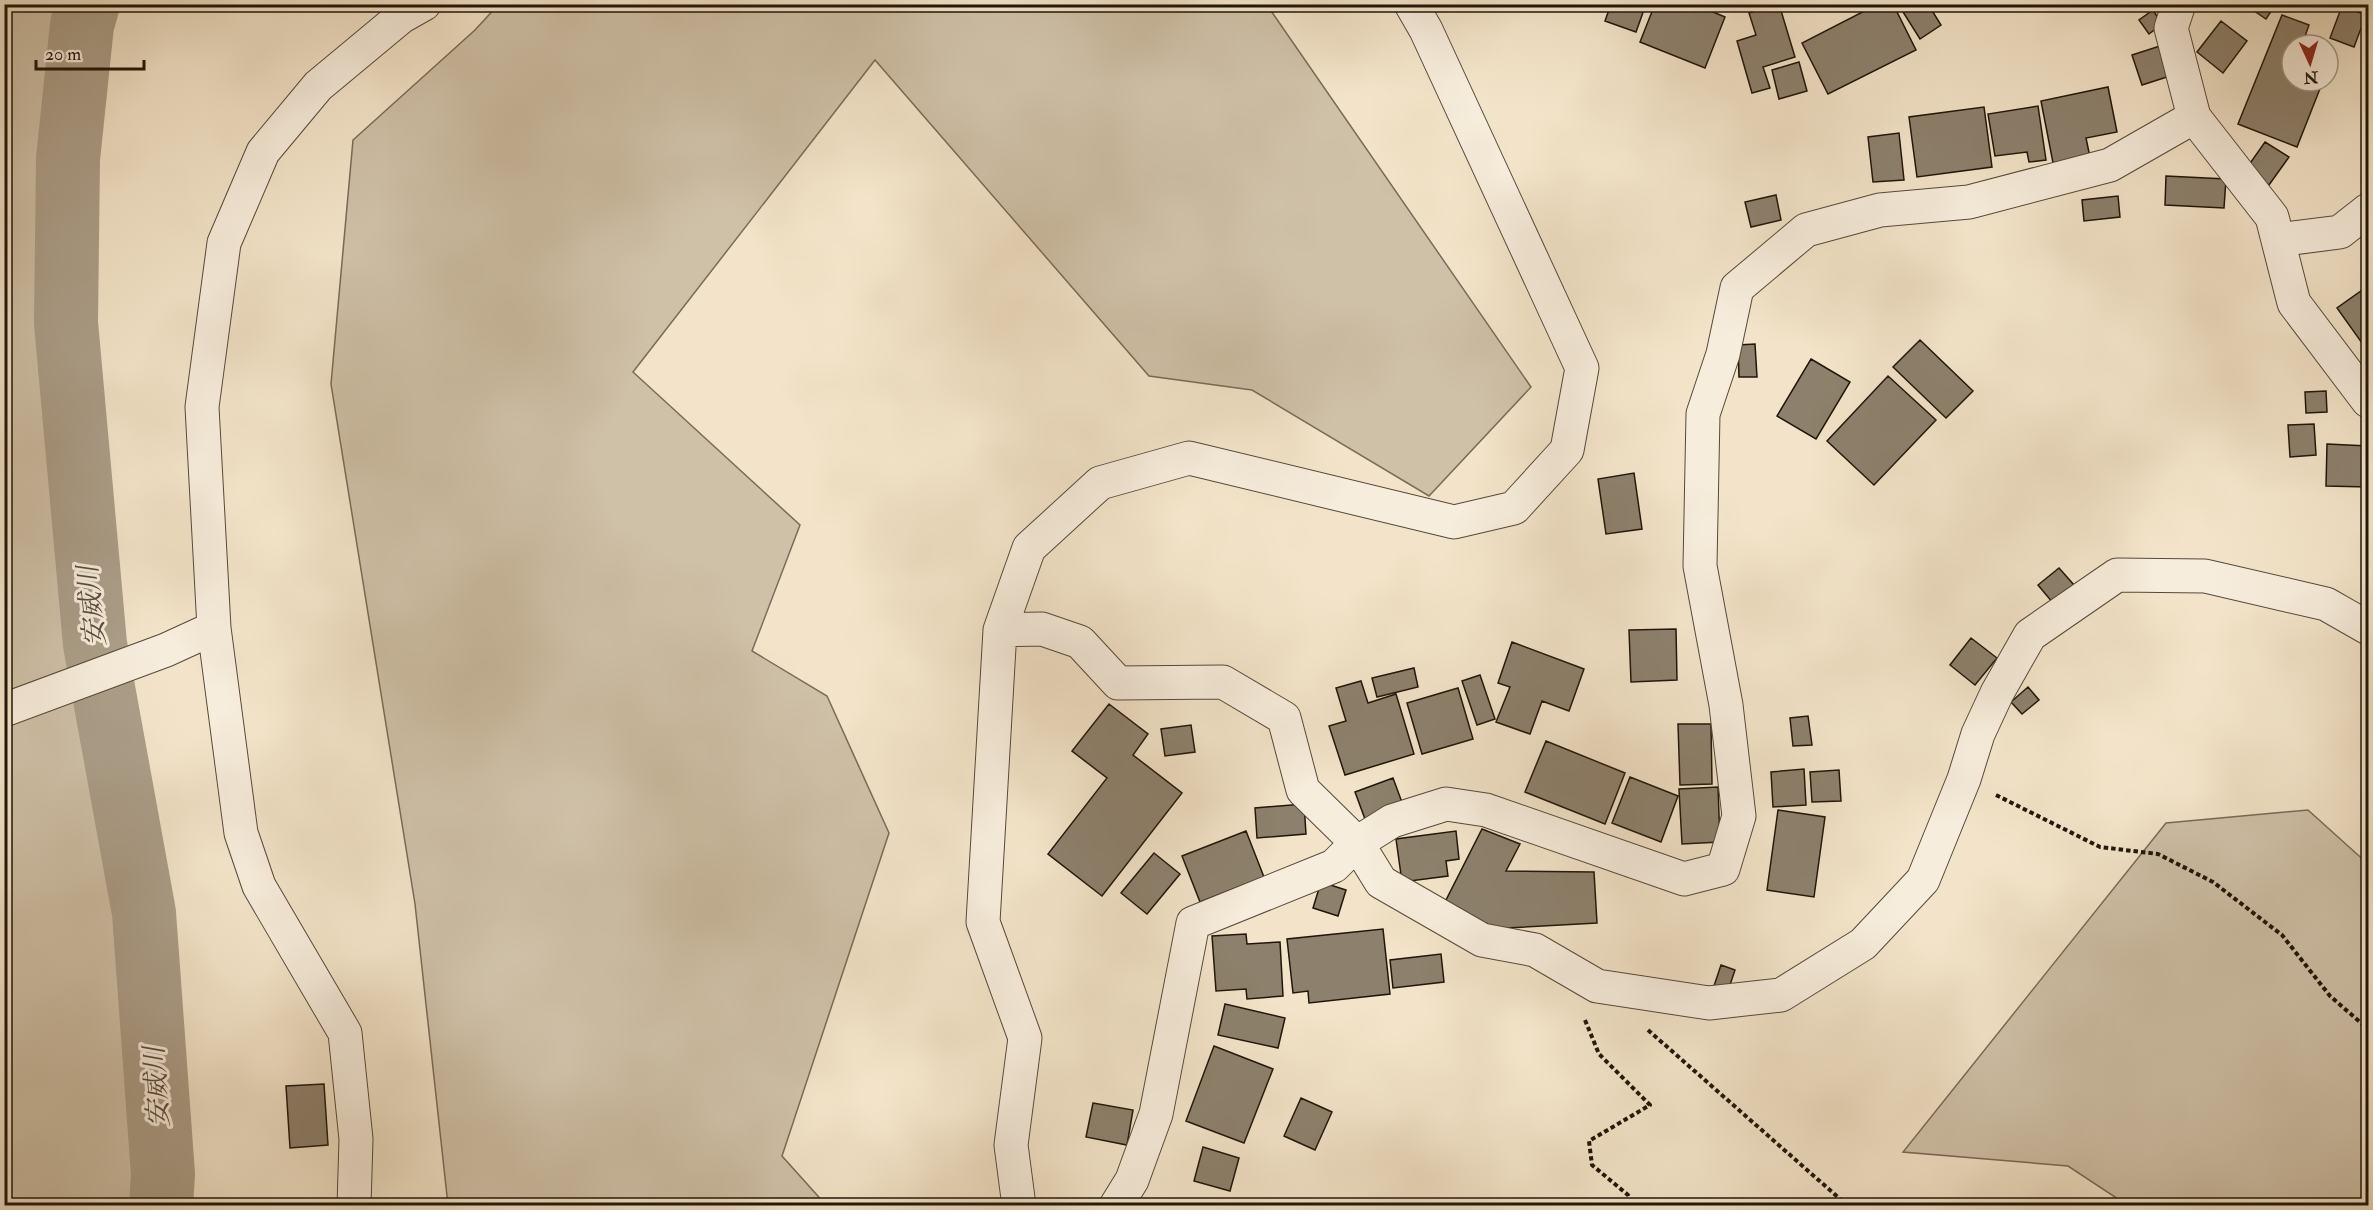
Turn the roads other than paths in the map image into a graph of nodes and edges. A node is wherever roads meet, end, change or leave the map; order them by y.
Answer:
1 (424, 4) edge
2 (1411, 4) edge
3 (2179, 4) edge
4 (2194, 117) junction
5 (2368, 210) edge
6 (2278, 240) junction
7 (2368, 401) edge
8 (214, 628) junction
9 (2368, 628) edge
10 (1000, 630) junction
11 (4, 710) edge
12 (1357, 843) junction
13 (354, 1206) edge
14 (1019, 1206) edge
15 (1116, 1206) edge

1 - 8 street
2 - 10 street
3 - 4 street
4 - 6 street
4 - 12 street
5 - 6 street
6 - 7 street
8 - 11 street
8 - 13 street
9 - 12 street
10 - 12 street
10 - 14 street
12 - 15 street

